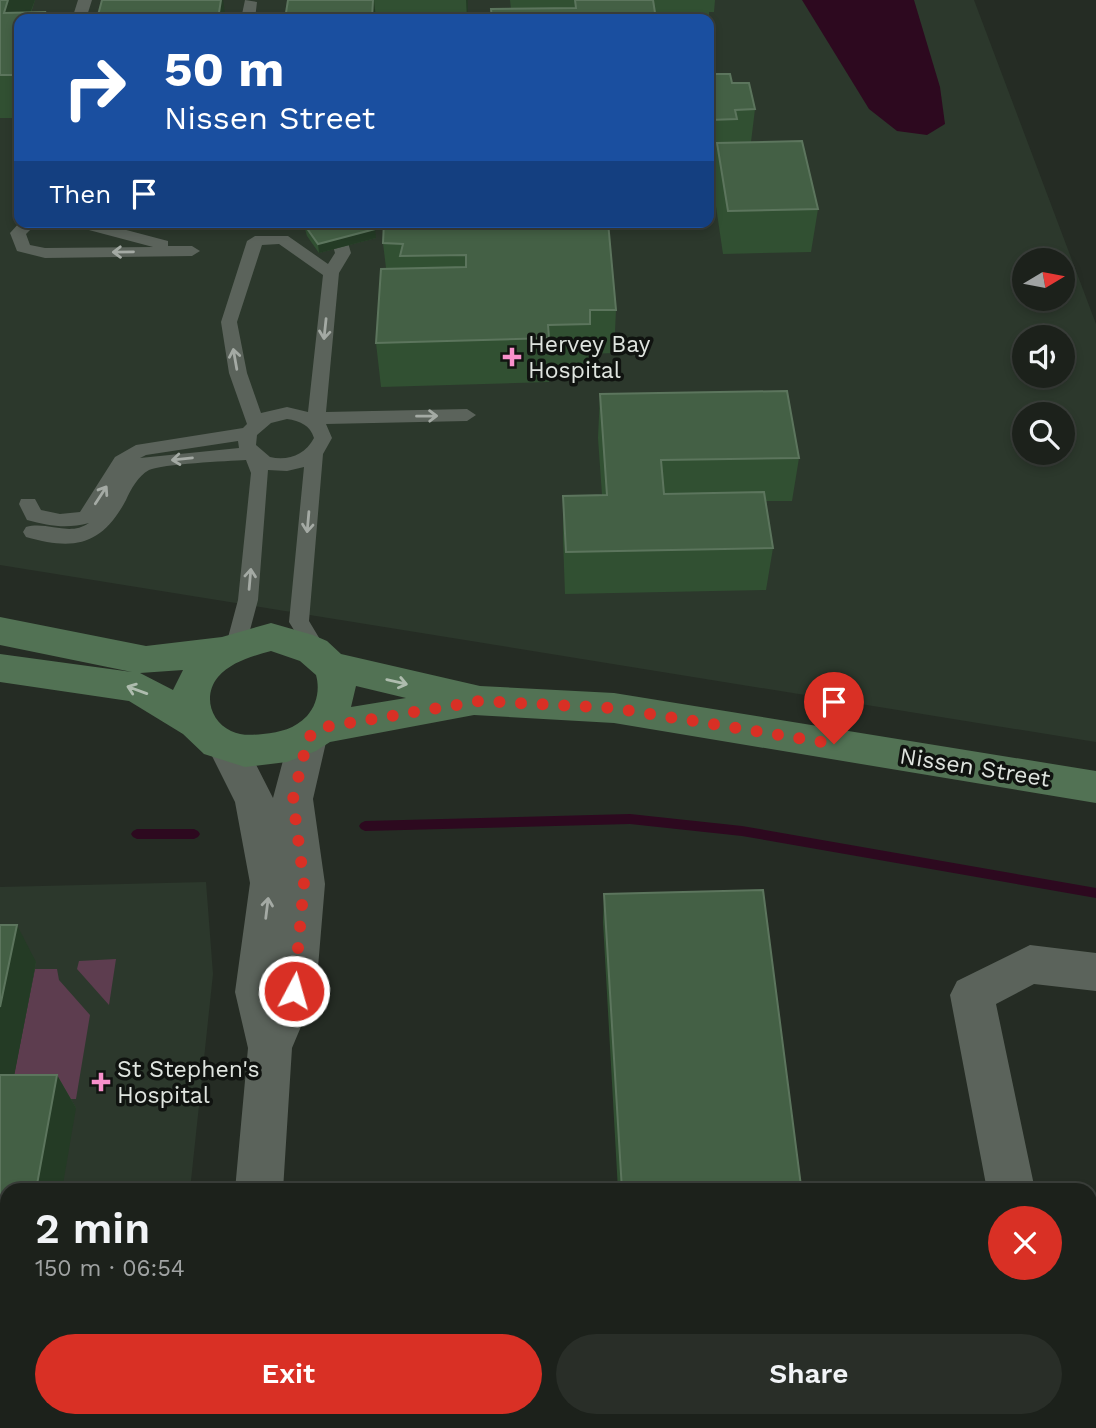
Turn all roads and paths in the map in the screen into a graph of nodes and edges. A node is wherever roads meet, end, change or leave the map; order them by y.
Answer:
1 (250, 2) dead end
2 (249, 14) edge
3 (22, 228) edge
4 (100, 228) edge
5 (257, 228) edge
6 (336, 228) edge
7 (255, 241) junction
8 (331, 273) junction
9 (467, 415) dead end
10 (316, 420) junction
11 (252, 428) junction
12 (314, 454) junction
13 (253, 456) junction
14 (27, 504) dead end
15 (33, 532) dead end
16 (0, 631) edge
17 (228, 648) junction
18 (324, 659) junction
19 (0, 667) edge
20 (480, 701) junction
21 (313, 733) junction
22 (212, 736) junction
23 (1096, 787) edge
24 (280, 954) junction
25 (1096, 972) edge
26 (260, 1183) edge
27 (1011, 1183) edge

1 - 2 lane
4 -> 3 lane
5 - 7 lane
6 - 8 lane
7 - 8 lane
11 -> 7 lane
8 -> 10 lane
10 -> 9 lane
10 - 11 lane
10 - 12 lane
11 - 13 lane
14 -> 11 lane
12 - 13 lane
12 -> 18 lane
13 -> 15 lane
17 -> 13 lane
16 - 17 street
17 - 18 street
17 - 22 street
18 -> 20 street, Nissen Street
18 - 21 street
22 -> 19 street
20 - 21 street, Nissen Street
20 - 23 street, Nissen Street
21 - 22 street
21 - 24 street
24 -> 22 street
24 - 26 street
25 - 27 street

